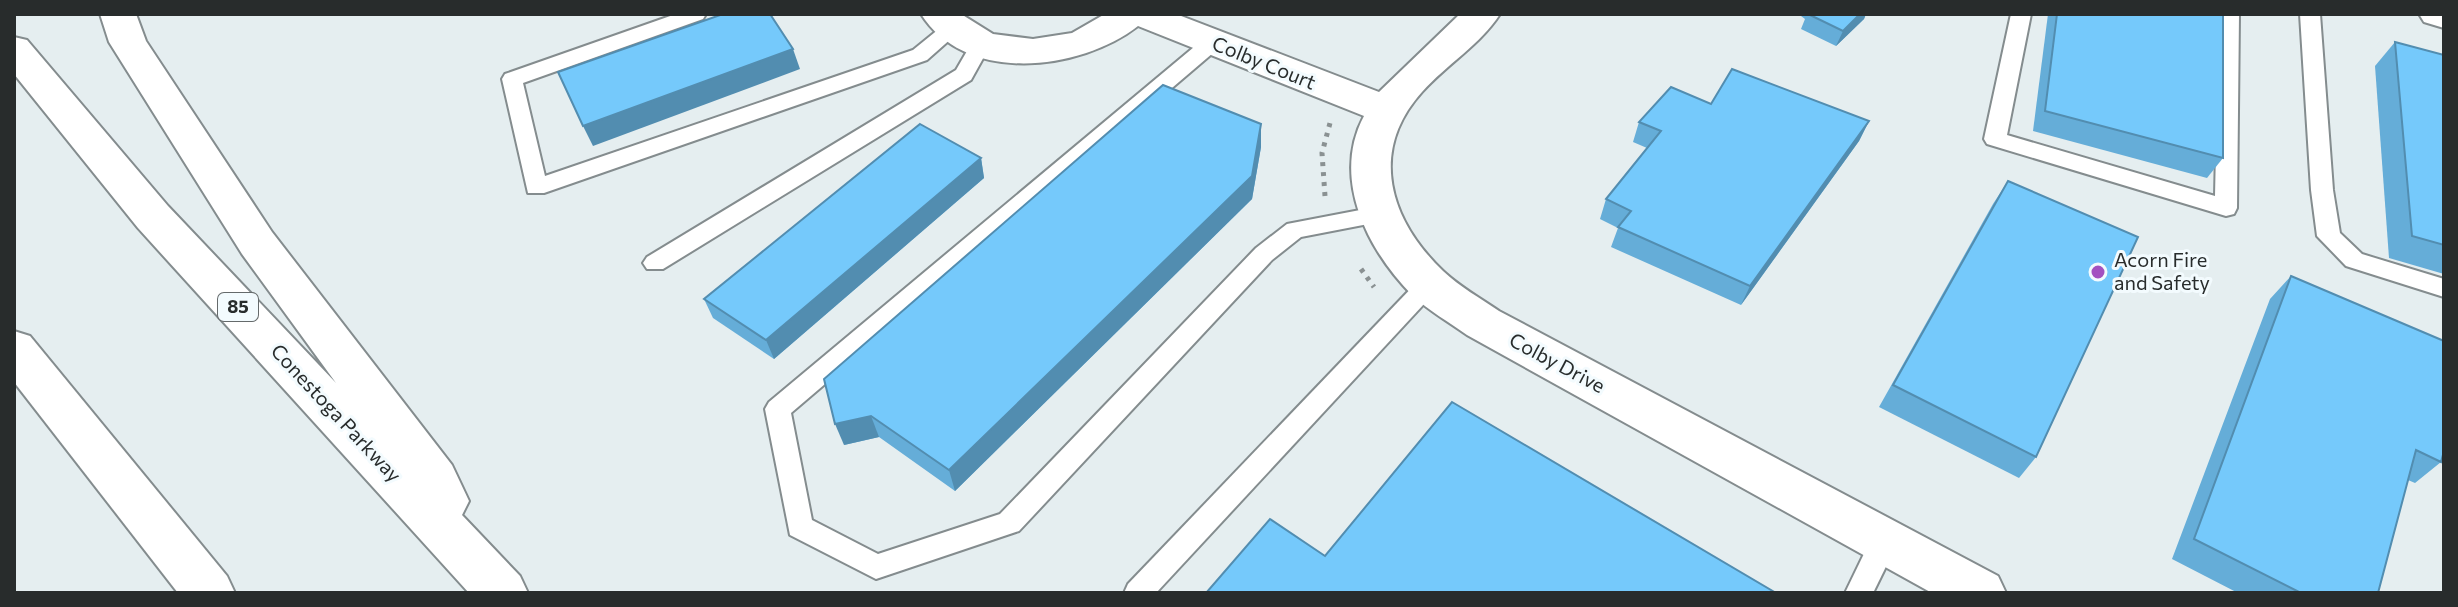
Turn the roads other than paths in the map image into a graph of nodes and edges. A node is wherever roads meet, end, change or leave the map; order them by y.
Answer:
1 (118, 14) edge
2 (696, 14) edge
3 (1129, 14) edge
4 (1142, 14) edge
5 (1482, 14) edge
6 (2021, 14) edge
7 (2229, 14) edge
8 (2310, 14) edge
9 (2437, 14) edge
10 (2444, 16) edge
11 (957, 29) edge
12 (1213, 42) junction
13 (14, 49) edge
14 (1386, 110) junction
15 (1381, 214) junction
16 (655, 263) dead end
17 (1429, 284) junction
18 (2444, 288) edge
19 (14, 349) edge
20 (1885, 540) junction
21 (486, 575) edge
22 (209, 593) edge
23 (1138, 593) edge
24 (1859, 593) edge
25 (1980, 593) edge

1 - 21 main road
2 - 11 lane
3 - 11 main road
4 - 12 main road, Colby Court
5 - 14 main road, Colby Drive
6 - 7 lane
8 - 18 lane
9 - 10 main road
11 - 16 lane
12 - 14 main road, Colby Court
12 - 15 lane
13 - 21 main road, Conestoga Parkway / 85
14 - 15 main road, Colby Drive
15 - 17 main road, Colby Drive
17 - 20 main road, Colby Drive
17 - 23 lane
19 - 22 main road
20 - 24 lane
20 - 25 main road, Colby Drive

